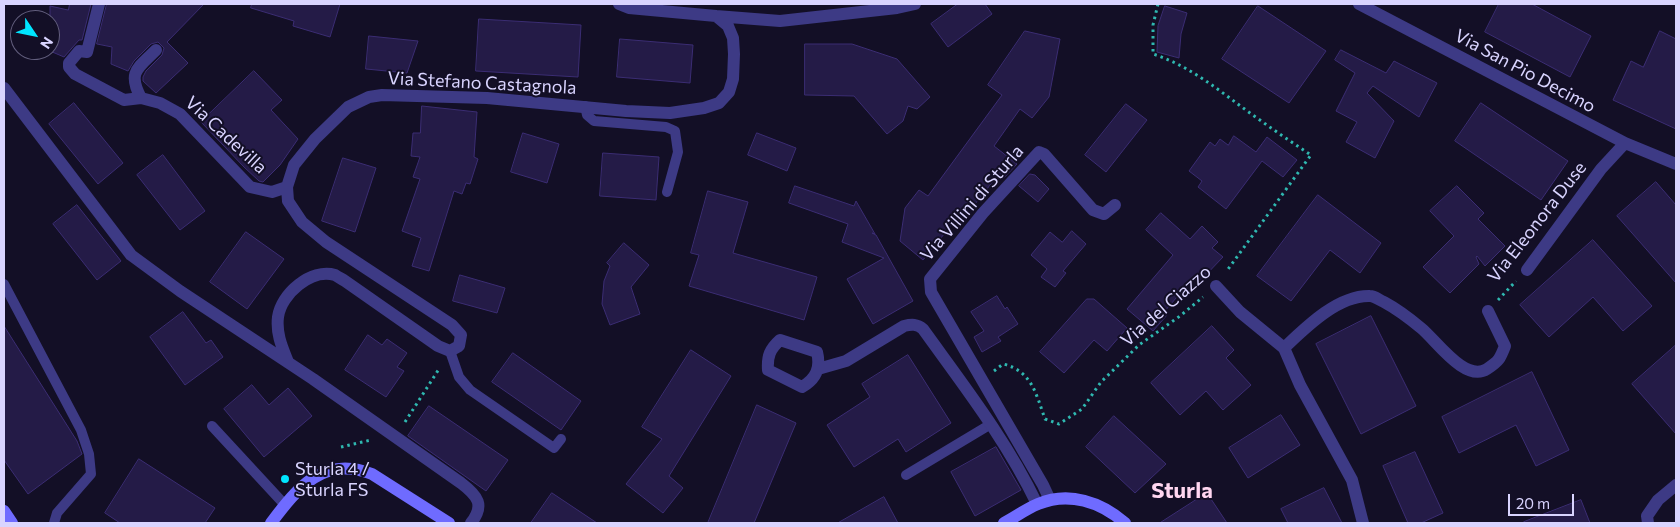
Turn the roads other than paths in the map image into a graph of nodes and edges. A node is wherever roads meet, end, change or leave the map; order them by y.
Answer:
1 (99, 4) edge
2 (619, 4) edge
3 (915, 4) edge
4 (1359, 4) edge
5 (716, 16) junction
6 (156, 50) dead end
7 (4, 88) edge
8 (142, 98) junction
9 (585, 106) junction
10 (1625, 143) junction
11 (1676, 164) edge
12 (287, 187) junction
13 (667, 192) dead end
14 (1115, 205) dead end
15 (1527, 270) road end
16 (4, 284) edge
17 (1216, 286) road end
18 (1488, 311) road end
19 (1284, 348) junction
20 (450, 351) junction
21 (288, 362) junction
22 (818, 369) dead end
23 (991, 424) junction
24 (212, 426) dead end
25 (561, 439) dead end
26 (906, 475) dead end
27 (1676, 485) edge
28 (1050, 500) junction
29 (1037, 504) junction
30 (285, 505) junction
31 (4, 511) edge
32 (12, 523) edge
33 (54, 523) edge
34 (271, 523) edge
35 (448, 523) edge
36 (471, 523) edge
37 (1004, 523) edge
38 (1125, 523) edge
39 (1362, 523) edge
40 (1648, 523) edge

1 - 8 street, Via Cadevilla
2 - 5 street
3 - 5 street
4 - 10 street, Via San Pio Decimo
5 - 9 street, Via Stefano Castagnola
6 - 8 street
7 - 21 street
8 - 12 street, Via Cadevilla
9 - 12 street, Via Stefano Castagnola
9 - 13 lane, Via Stefano Castagnola
10 - 11 street, Via San Pio Decimo
10 - 15 street, Via Eleonora Duse
12 - 20 street
14 - 28 street, Via Villini di Sturla
16 - 33 lane
17 - 19 street
18 - 19 street
19 - 39 street
20 - 21 street
20 - 25 lane
21 - 36 street
22 - 23 street
23 - 26 lane
23 - 29 street
24 - 30 lane
27 - 40 street
28 - 29 street
28 - 38 street
29 - 37 street
30 - 34 street
30 - 35 street
31 - 32 street

